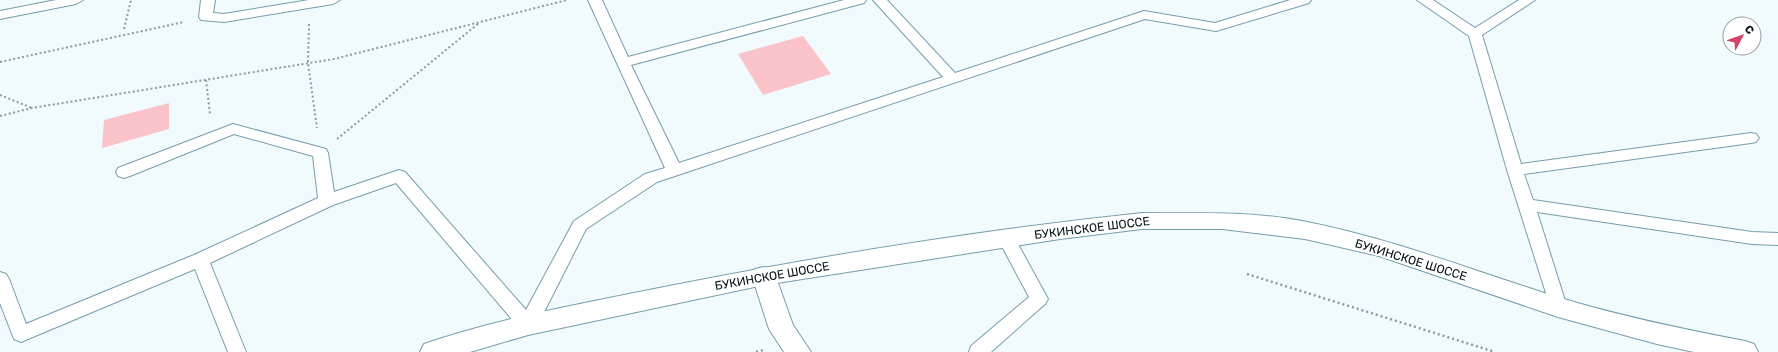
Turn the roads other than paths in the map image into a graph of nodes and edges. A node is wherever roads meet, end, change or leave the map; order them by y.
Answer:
1 (76, 0) edge
2 (208, 0) edge
3 (332, 0) edge
4 (596, 0) edge
5 (859, 0) edge
6 (880, 0) edge
7 (1304, 0) edge
8 (1424, 0) edge
9 (1528, 0) edge
10 (0, 15) edge
11 (1475, 34) junction
12 (623, 63) junction
13 (952, 78) junction
14 (1751, 138) dead end
15 (674, 170) junction
16 (1515, 170) junction
17 (124, 172) dead end
18 (327, 201) junction
19 (1526, 205) junction
20 (1007, 239) junction
21 (1778, 239) edge
22 (200, 260) junction
23 (764, 276) junction
24 (0, 279) edge
25 (1558, 307) junction
26 (528, 325) junction
27 (237, 352) edge
28 (433, 352) edge
29 (798, 352) edge
30 (978, 352) edge
31 (1745, 352) edge

1 - 10 lane
2 - 3 lane
4 - 12 lane
5 - 12 lane
6 - 13 lane
7 - 13 lane
8 - 11 lane
9 - 11 lane
11 - 16 lane
12 - 15 lane
13 - 15 lane
14 - 16 lane
15 - 26 lane
16 - 19 lane
17 - 18 lane
18 - 22 lane
18 - 26 lane
19 - 21 lane
19 - 25 lane
20 - 23 main road, БУКИНСКОЕ ШОССЕ
20 - 25 main road, БУКИНСКОЕ ШОССЕ
20 - 30 lane
22 - 24 lane
22 - 27 lane
23 - 26 main road, БУКИНСКОЕ ШОССЕ
23 - 29 main road
25 - 31 main road, БУКИНСКОЕ ШОССЕ
26 - 28 main road, БУКИНСКОЕ ШОССЕ

